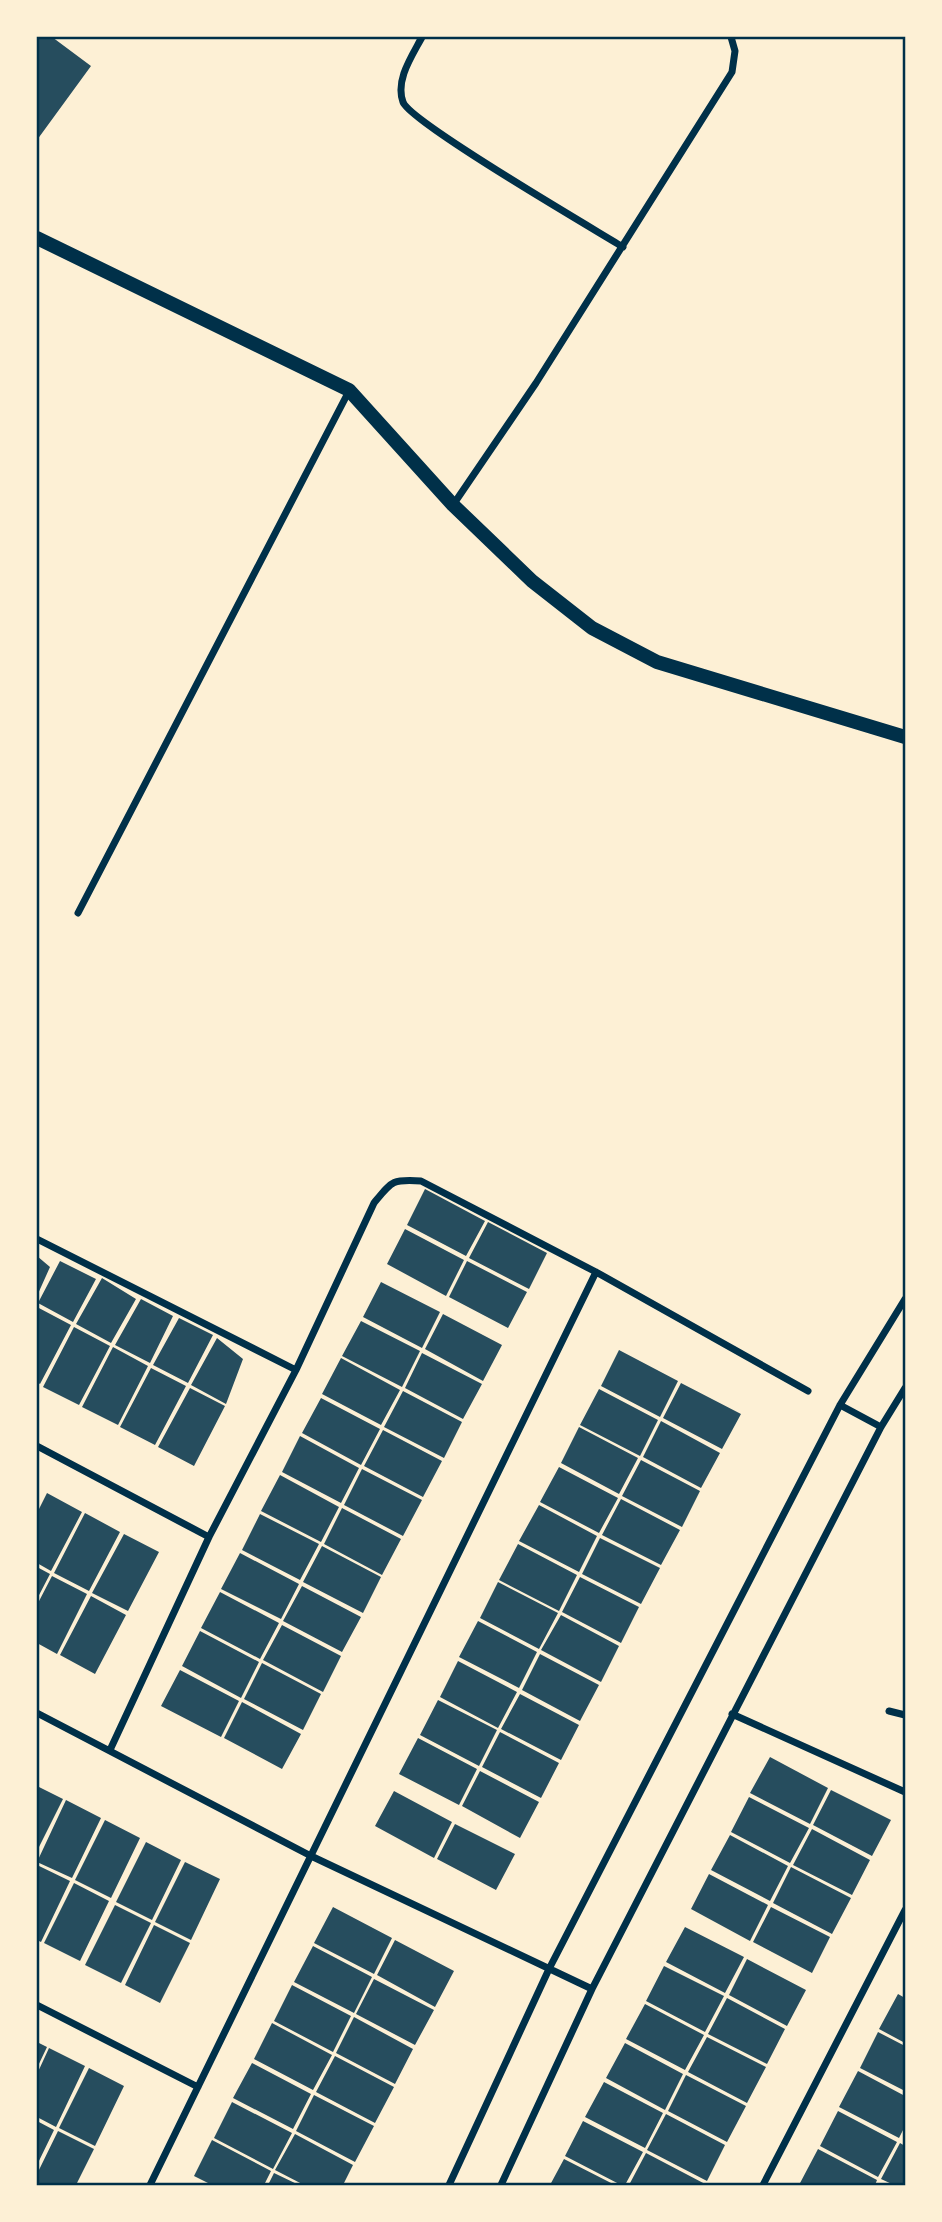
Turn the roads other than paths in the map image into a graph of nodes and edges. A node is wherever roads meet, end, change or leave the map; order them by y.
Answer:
1 (422, 37) edge
2 (731, 37) edge
3 (37, 238) edge
4 (623, 247) junction
5 (349, 390) junction
6 (453, 505) junction
7 (905, 737) edge
8 (78, 913) dead end
9 (37, 1239) edge
10 (596, 1272) junction
11 (905, 1300) edge
12 (296, 1370) junction
13 (905, 1388) edge
14 (808, 1391) dead end
15 (840, 1405) junction
16 (881, 1427) junction
17 (37, 1446) edge
18 (209, 1537) junction
19 (889, 1711) dead end
20 (37, 1713) edge
21 (732, 1714) junction
22 (905, 1715) edge
23 (110, 1750) junction
24 (905, 1792) edge
25 (311, 1856) junction
26 (905, 1910) edge
27 (550, 1969) junction
28 (592, 1989) junction
29 (37, 2005) edge
30 (198, 2087) junction
31 (150, 2185) edge
32 (449, 2185) edge
33 (501, 2185) edge
34 (763, 2185) edge

1 - 4 street
2 - 4 street
3 - 5 main road
4 - 6 street
5 - 6 main road
5 - 8 street
6 - 7 main road
9 - 12 street
10 - 12 street
10 - 14 street
10 - 25 street
11 - 15 street
12 - 18 street
13 - 16 street
15 - 16 street
15 - 27 street
16 - 21 street
17 - 18 street
18 - 23 street
19 - 22 street
20 - 23 street
21 - 24 street
21 - 28 street
23 - 25 street
25 - 27 street
25 - 30 street
26 - 34 street
27 - 28 street
27 - 32 street
28 - 33 street
29 - 30 street
30 - 31 street

